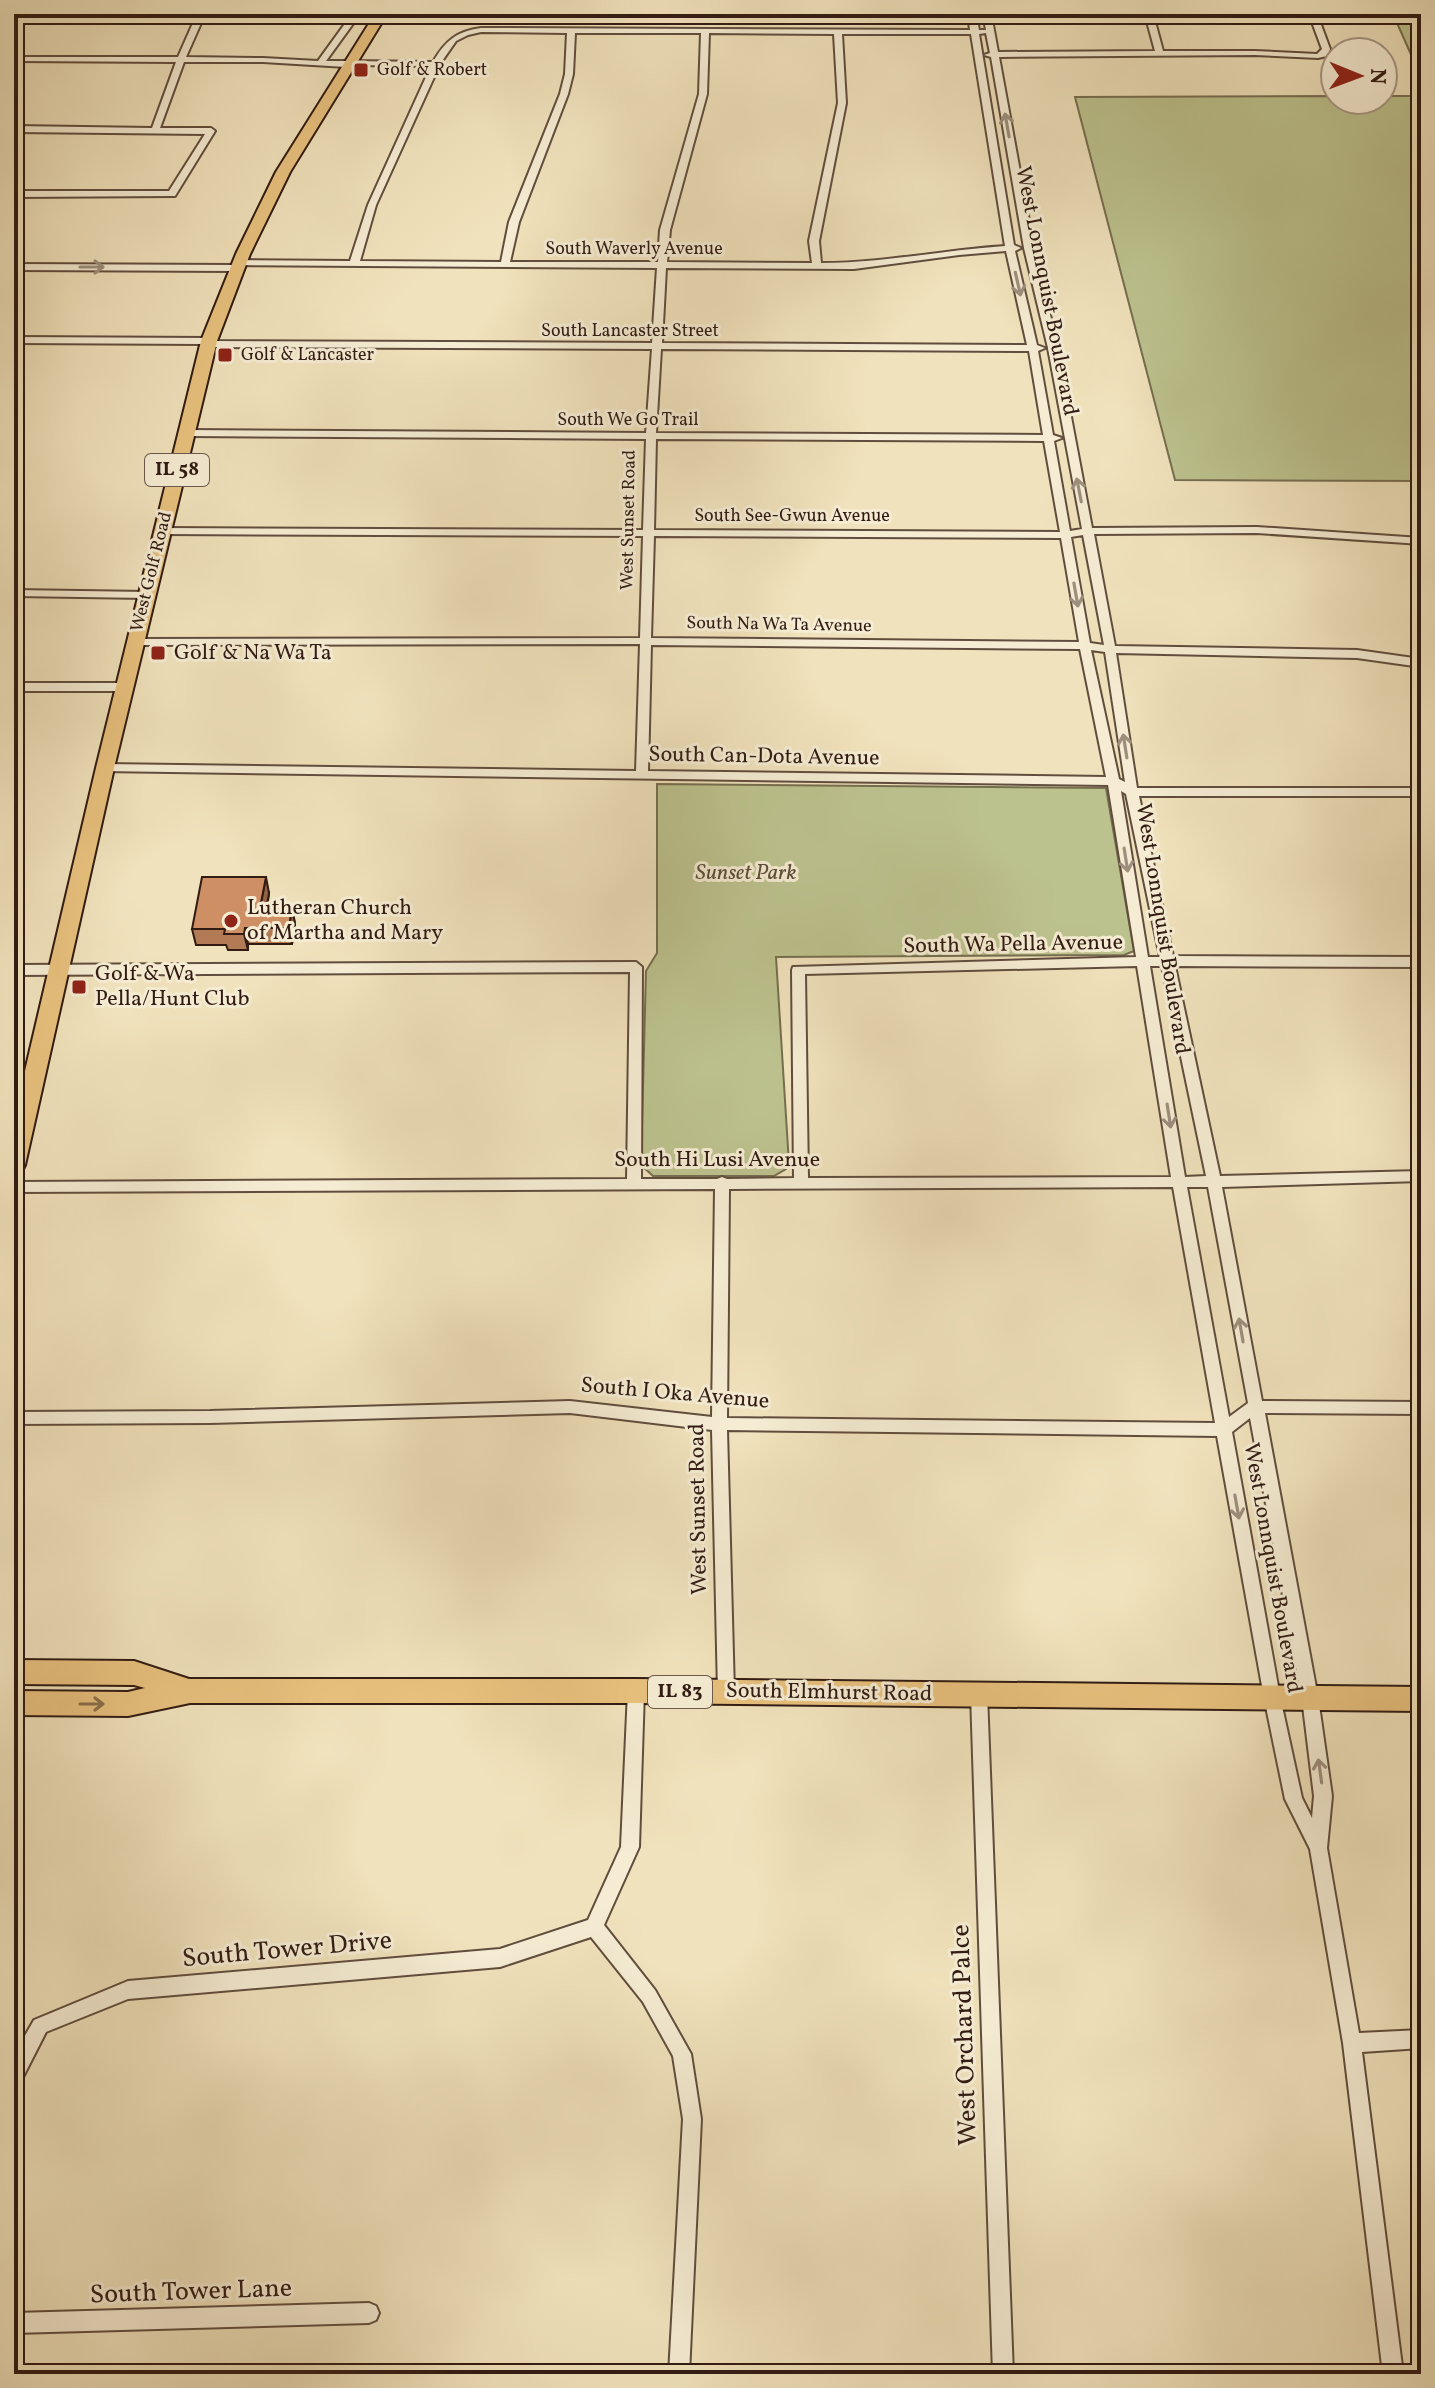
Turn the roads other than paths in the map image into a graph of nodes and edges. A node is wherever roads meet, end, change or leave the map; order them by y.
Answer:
1 (201, 14) edge
2 (356, 14) edge
3 (381, 14) edge
4 (972, 14) edge
5 (987, 14) edge
6 (1149, 14) edge
7 (1313, 14) edge
8 (571, 30) junction
9 (705, 30) junction
10 (838, 31) junction
11 (975, 32) junction
12 (991, 32) junction
13 (979, 55) junction
14 (995, 55) junction
15 (1160, 55) junction
16 (14, 59) edge
17 (181, 60) junction
18 (321, 63) junction
19 (347, 64) junction
20 (436, 64) junction
21 (14, 129) edge
22 (155, 130) junction
23 (14, 194) edge
24 (1010, 248) junction
25 (1029, 248) junction
26 (354, 264) junction
27 (237, 265) junction
28 (505, 265) junction
29 (662, 265) junction
30 (817, 266) junction
31 (14, 267) edge
32 (14, 340) edge
33 (208, 342) junction
34 (655, 347) junction
35 (1033, 348) junction
36 (1053, 348) junction
37 (186, 433) junction
38 (651, 436) junction
39 (1050, 438) junction
40 (1070, 438) junction
41 (162, 531) junction
42 (1087, 531) junction
43 (648, 533) junction
44 (1066, 535) junction
45 (1421, 541) edge
46 (14, 593) edge
47 (147, 595) junction
48 (646, 641) junction
49 (135, 642) junction
50 (1085, 646) junction
51 (1110, 649) junction
52 (1421, 663) edge
53 (14, 687) edge
54 (124, 687) junction
55 (105, 768) junction
56 (642, 776) junction
57 (1113, 781) junction
58 (1132, 792) junction
59 (1421, 792) edge
60 (1169, 961) junction
61 (1143, 962) junction
62 (1421, 962) edge
63 (60, 968) junction
64 (14, 970) edge
65 (14, 1165) edge
66 (1421, 1176) edge
67 (1214, 1181) junction
68 (722, 1182) junction
69 (801, 1182) junction
70 (1179, 1182) junction
71 (634, 1183) junction
72 (14, 1187) edge
73 (1254, 1407) junction
74 (1421, 1408) edge
75 (14, 1418) edge
76 (719, 1424) junction
77 (1223, 1430) junction
78 (14, 1672) edge
79 (190, 1691) junction
80 (636, 1691) junction
81 (726, 1692) junction
82 (979, 1694) junction
83 (1272, 1697) junction
84 (1310, 1698) junction
85 (1421, 1699) edge
86 (14, 1703) edge
87 (1318, 1848) junction
88 (594, 1927) junction
89 (1421, 2039) edge
90 (1352, 2043) junction
91 (14, 2074) edge
92 (369, 2313) dead end
93 (14, 2323) edge
94 (679, 2374) edge
95 (1003, 2374) edge
96 (1393, 2374) edge

1 - 17 street
2 - 18 street
3 - 19 main road, West Golf Road / IL 58
4 - 11 street, West Lonnquist Boulevard
5 - 12 street, West Lonnquist Boulevard
6 - 15 street
7 - 15 street
8 - 9 street
8 - 20 street
8 - 28 street
9 - 10 street
9 - 29 street, West Sunset Road
10 - 11 street
10 - 30 street
11 - 12 street
11 - 13 street, West Lonnquist Boulevard
12 - 14 street, West Lonnquist Boulevard
13 - 14 street
13 - 24 street, West Lonnquist Boulevard
14 - 15 street
25 -> 14 street, West Lonnquist Boulevard
16 - 17 street
17 - 18 street
17 - 22 street
18 - 19 street
19 - 20 street
19 - 27 main road, West Golf Road / IL 58
20 - 26 street
21 - 22 street
22 - 23 street
24 - 25 street, South Waverly Avenue
24 - 30 street, South Waverly Avenue
24 -> 35 street, West Lonnquist Boulevard
25 - 36 street, West Lonnquist Boulevard
26 - 27 street, South Waverly Avenue
26 - 28 street, South Waverly Avenue
31 -> 27 street, South Waverly Avenue
27 - 33 main road, West Golf Road / IL 58
28 - 29 street, South Waverly Avenue
29 - 30 street, South Waverly Avenue
29 - 34 street, West Sunset Road
32 - 33 street, South Lancaster Street
33 - 34 street, South Lancaster Street
33 - 37 main road, West Golf Road / IL 58
34 - 35 street, South Lancaster Street
34 - 38 street, West Sunset Road
35 - 36 street, South Lancaster Street
35 - 39 street, West Lonnquist Boulevard
36 - 40 street, West Lonnquist Boulevard
37 - 38 street, South We Go Trail
37 - 41 main road, West Golf Road / IL 58
38 - 39 street, South We Go Trail
38 - 43 street, West Sunset Road
39 - 40 street, South We Go Trail
39 - 44 street, West Lonnquist Boulevard
42 -> 40 street, West Lonnquist Boulevard
41 - 43 street, South See-Gwun Avenue
41 - 47 main road, West Golf Road / IL 58
42 - 44 street, South See-Gwun Avenue
42 - 45 street, South See-Gwun Avenue
42 - 51 street, West Lonnquist Boulevard
43 - 44 street, South See-Gwun Avenue
43 - 48 street, West Sunset Road
44 -> 50 street, West Lonnquist Boulevard
46 - 47 street
47 - 49 main road, West Golf Road / IL 58
48 - 49 street, South Na Wa Ta Avenue
48 - 50 street, South Na Wa Ta Avenue
48 - 56 street, West Sunset Road
49 - 54 main road, West Golf Road / IL 58
50 - 51 street, South Na Wa Ta Avenue
50 - 57 street, West Lonnquist Boulevard
51 - 52 street, South Na Wa Ta Avenue
58 -> 51 street, West Lonnquist Boulevard
53 - 54 street
54 - 55 main road, West Golf Road / IL 58
55 - 56 street, South Can-Dota Avenue
55 - 63 main road, West Golf Road / IL 58
56 - 57 street, South Can-Dota Avenue
57 - 58 street, South Can-Dota Avenue
57 -> 61 street, West Lonnquist Boulevard
58 - 59 street
58 - 60 street, West Lonnquist Boulevard
60 - 61 street, South Wa Pella Avenue
60 - 62 street, South Wa Pella Avenue
60 - 67 street, West Lonnquist Boulevard
61 - 69 street, South Wa Pella Avenue
61 -> 70 street, West Lonnquist Boulevard
63 - 64 street
63 - 65 main road, West Golf Road / IL 58
63 - 71 street
66 - 67 street, South Hi Lusi Avenue
67 - 70 street, South Hi Lusi Avenue
73 -> 67 street, West Lonnquist Boulevard
68 - 69 street, South Hi Lusi Avenue
68 - 71 street, South Hi Lusi Avenue
68 - 76 street, West Sunset Road
69 - 70 street, South Hi Lusi Avenue
70 - 77 street, West Lonnquist Boulevard
71 - 72 street, South Hi Lusi Avenue
73 - 74 street
73 - 77 street
73 - 84 street, West Lonnquist Boulevard
75 - 76 street, South I Oka Avenue
76 - 77 street, South I Oka Avenue
76 - 81 street, West Sunset Road
77 -> 83 street, West Lonnquist Boulevard
78 - 79 main road, South Elmhurst Road / IL 83
79 - 80 main road, South Elmhurst Road / IL 83
86 -> 79 main road, South Elmhurst Road / IL 83
80 - 81 main road, South Elmhurst Road / IL 83
80 - 88 street
81 - 82 main road, South Elmhurst Road / IL 83
82 - 83 main road, South Elmhurst Road / IL 83
82 - 95 street, West Orchard Palce
83 - 84 main road, South Elmhurst Road / IL 83
83 - 87 street, West Lonnquist Boulevard
84 - 85 main road, South Elmhurst Road / IL 83
87 -> 84 street, West Lonnquist Boulevard
87 - 90 street, West Lonnquist Boulevard
88 - 91 street, South Tower Drive
88 - 94 street
89 - 90 street
90 - 96 street, West Lonnquist Boulevard
92 - 93 street, South Tower Lane

